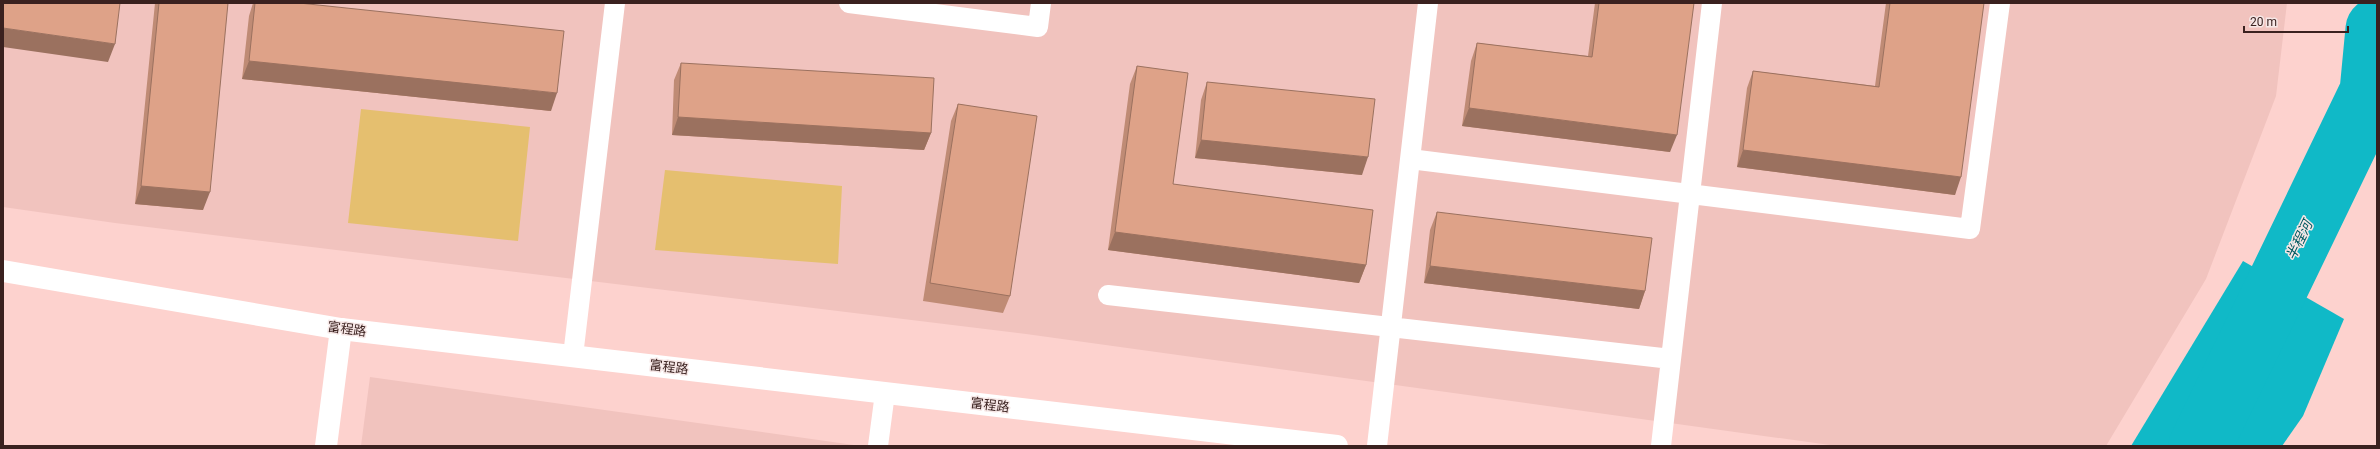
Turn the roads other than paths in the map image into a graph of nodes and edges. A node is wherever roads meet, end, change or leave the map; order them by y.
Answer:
1 (615, 3) edge
2 (849, 3) edge
3 (1041, 3) edge
4 (1428, 3) edge
5 (1712, 3) edge
6 (2000, 3) edge
7 (1410, 159) junction
8 (1690, 194) junction
9 (3, 271) edge
10 (1108, 295) dead end
11 (1391, 327) junction
12 (342, 329) junction
13 (573, 356) junction
14 (1671, 359) junction
15 (885, 393) junction
16 (326, 446) edge
17 (878, 446) edge
18 (1337, 446) edge
19 (1377, 446) edge
20 (1661, 446) edge

1 - 13 lane
2 - 3 lane
4 - 7 lane
5 - 8 lane
6 - 8 lane
7 - 8 lane
7 - 11 lane
8 - 14 lane
9 - 12 main road, 富程路
10 - 11 lane
11 - 14 lane
11 - 19 lane
12 - 13 main road, 富程路
12 - 16 main road
13 - 15 main road, 富程路
14 - 20 lane
15 - 17 lane
15 - 18 main road, 富程路

